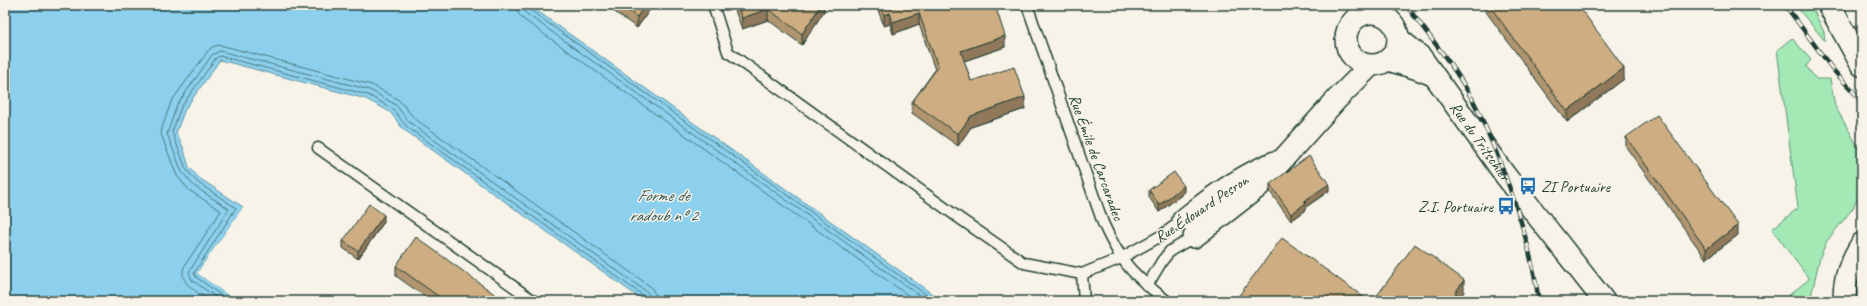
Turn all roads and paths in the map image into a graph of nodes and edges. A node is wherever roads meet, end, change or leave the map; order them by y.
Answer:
1 (713, 5) edge
2 (1027, 5) edge
3 (1830, 5) edge
4 (1856, 5) edge
5 (1376, 9) edge
6 (1351, 14) edge
7 (1862, 17) edge
8 (1398, 38) junction
9 (1348, 51) junction
10 (1379, 63) junction
11 (1862, 65) edge
12 (1433, 75) junction
13 (1337, 99) junction
14 (318, 148) dead end
15 (1282, 158) junction
16 (1183, 220) joint
17 (1194, 238) joint
18 (1862, 244) edge
19 (1121, 258) junction
20 (1574, 264) junction
21 (1082, 274) junction
22 (1147, 286) junction
23 (534, 301) edge
24 (1084, 301) edge
25 (1167, 301) edge
26 (1587, 301) edge
27 (1604, 301) edge
28 (1845, 301) edge

1 - 21 lane
2 - 19 lane, Rue Émile de Carcaradec
3 - 11 main road
4 - 7 main road
5 - 6 street
5 - 8 street
6 - 9 street
8 - 10 street
8 - 12 street, Rue du Tritschler
9 - 10 street
9 - 13 street
10 - 12 street
10 - 13 street, Rue Édouard Pesron
12 - 20 street, Rue du Tritschler
13 - 15 street, Rue Édouard Pesron
14 - 23 lane
15 - 16 street, Rue Édouard Pesron
15 - 17 street, Rue Édouard Pesron
16 - 19 lane, Rue Édouard Pesron
17 - 22 lane, Rue Édouard Pesron
18 - 28 main road
19 - 21 lane, Rue Édouard Pesron
19 - 22 lane, Rue Émile de Carcaradec
20 - 26 street, Rue du Tritschler
20 - 27 street, Rue du Tritschler
21 - 24 lane
22 - 25 lane, Rue Émile de Carcaradec

